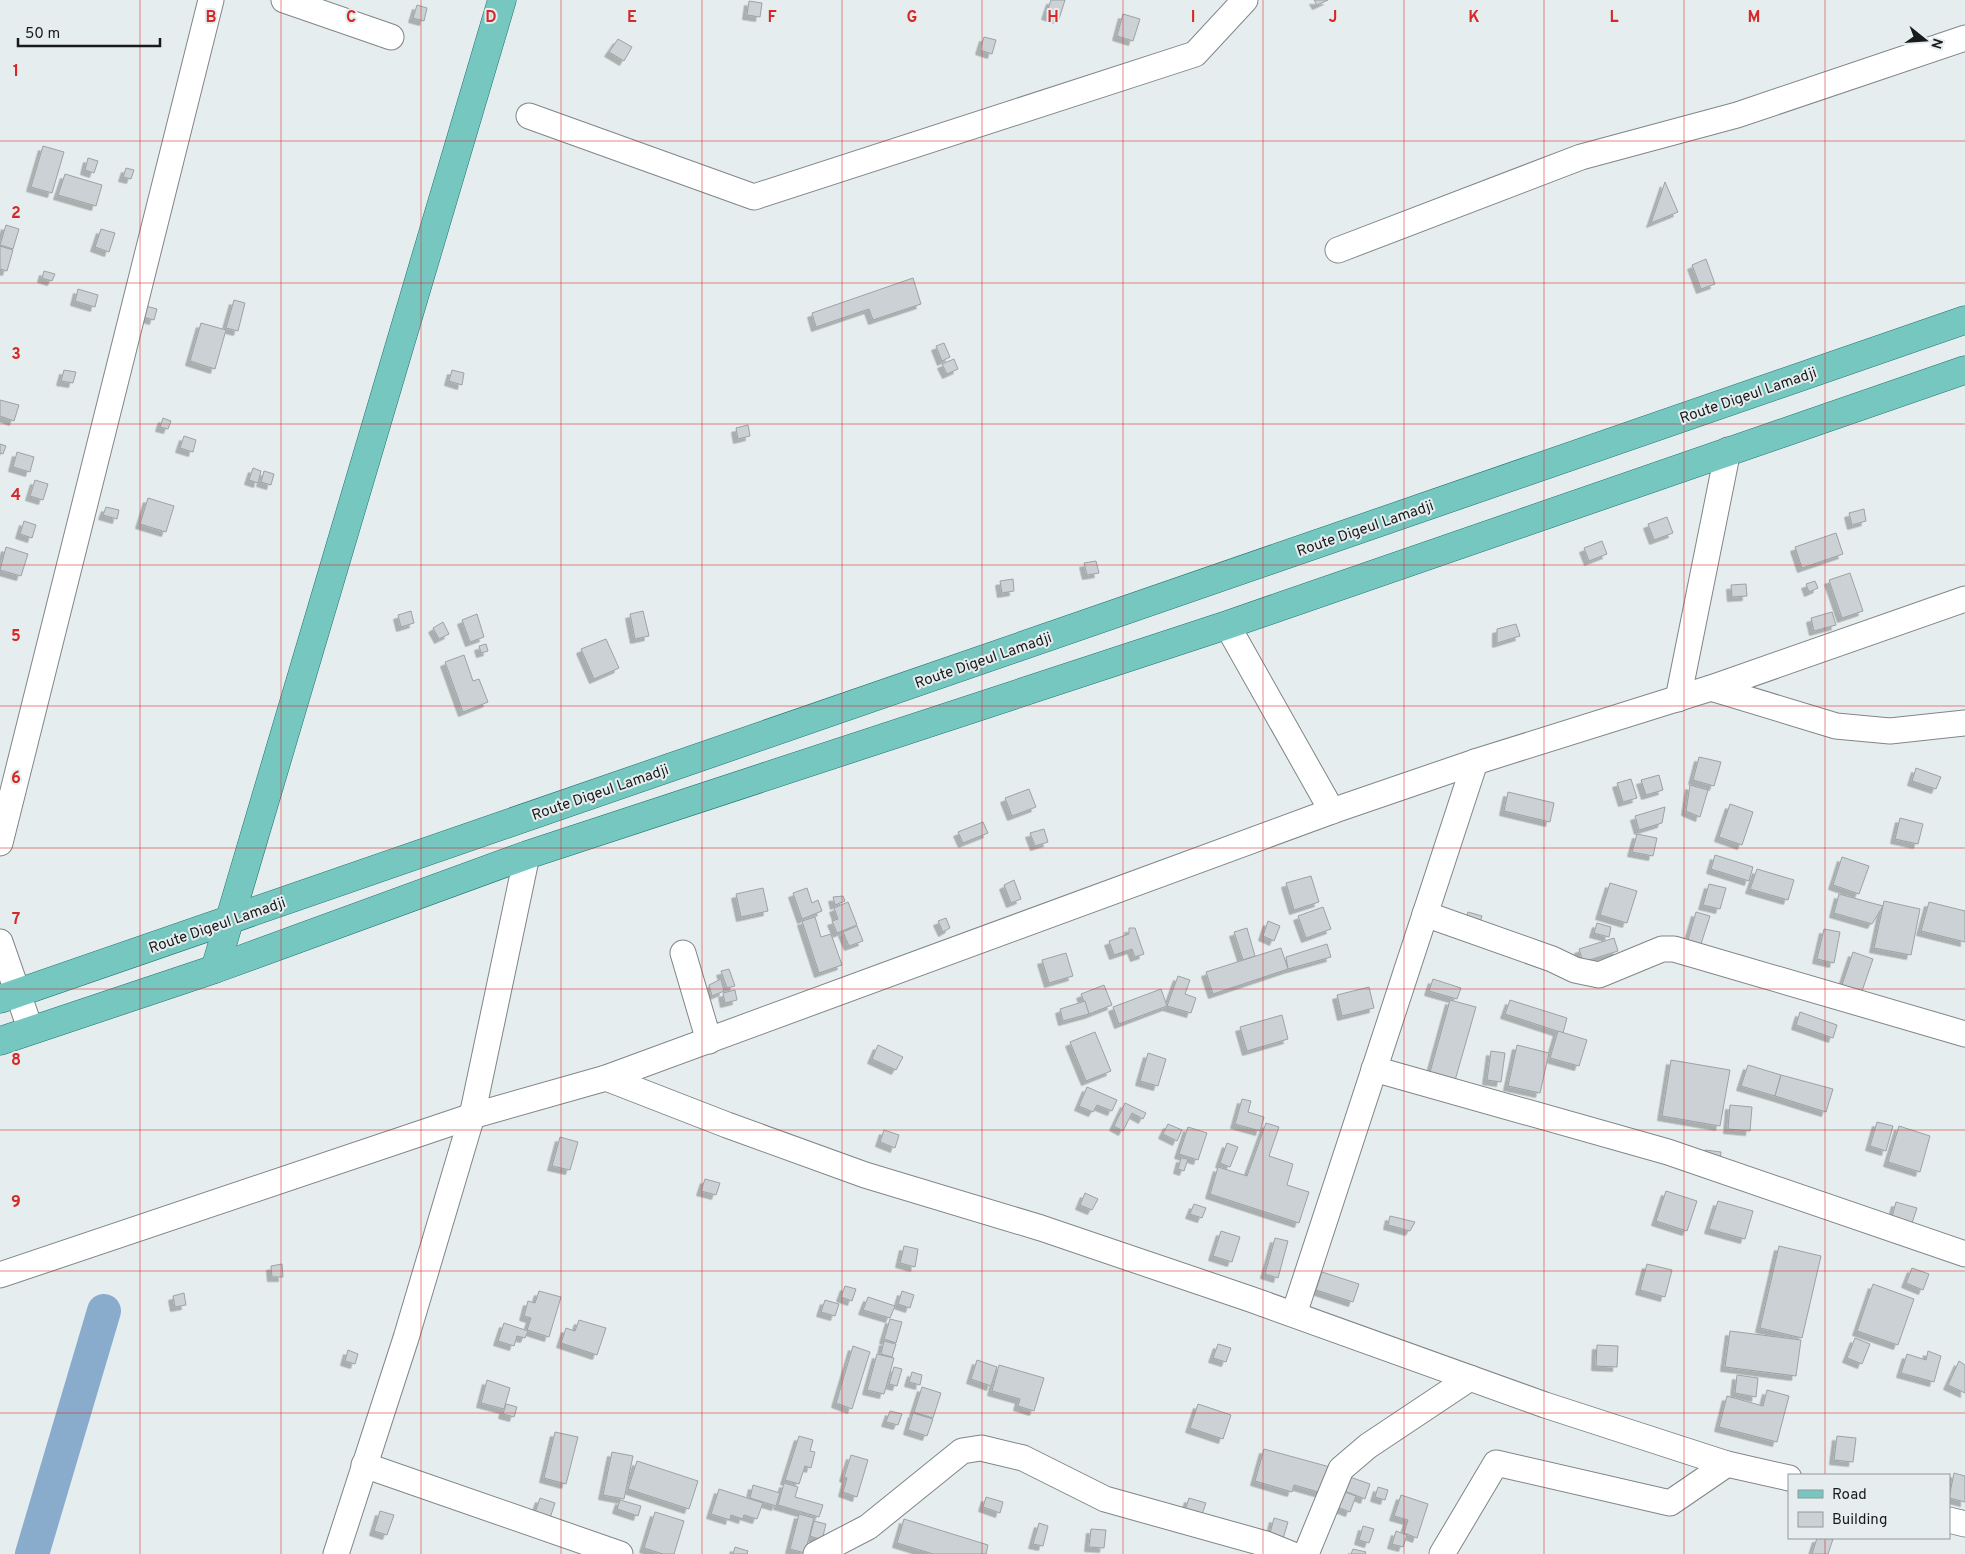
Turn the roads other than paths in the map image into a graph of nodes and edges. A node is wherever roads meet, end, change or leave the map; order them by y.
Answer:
1 (211, 0) edge
2 (284, 0) edge
3 (502, 0) edge
4 (1245, 0) edge
5 (391, 37) dead end
6 (1965, 38) edge
7 (529, 116) dead end
8 (1338, 250) dead end
9 (1965, 320) edge
10 (1965, 370) edge
11 (1728, 450) junction
12 (1965, 599) edge
13 (1227, 625) junction
14 (1711, 688) junction
15 (1678, 699) junction
16 (1965, 723) edge
17 (1475, 762) junction
18 (1332, 812) junction
19 (0, 843) edge
20 (527, 855) junction
21 (1425, 914) junction
22 (229, 920) junction
23 (0, 942) edge
24 (683, 953) dead end
25 (215, 969) junction
26 (9, 996) edge
27 (31, 1030) junction
28 (1965, 1034) edge
29 (0, 1041) edge
30 (710, 1041) junction
31 (1374, 1069) junction
32 (606, 1078) junction
33 (472, 1116) junction
34 (1965, 1254) edge
35 (0, 1275) edge
36 (1294, 1314) junction
37 (1470, 1378) junction
38 (1727, 1464) junction
39 (364, 1465) junction
40 (1788, 1478) edge
41 (1950, 1520) edge
42 (1965, 1524) edge
43 (336, 1554) edge
44 (620, 1554) edge
45 (816, 1554) edge
46 (1291, 1554) edge
47 (1306, 1554) edge
48 (1442, 1554) edge

1 - 19 street
2 - 5 street
3 - 22 main road
4 - 7 street
6 - 8 street
9 - 22 main road, Route Digeul Lamadji
10 - 11 main road
11 - 13 main road
11 - 15 street
12 - 14 street
13 - 18 street
13 - 20 main road
14 - 15 street
14 - 16 street
15 - 17 street
17 - 18 street
17 - 21 street
18 - 30 street
20 - 25 main road
20 - 33 street
21 - 28 street
21 - 31 street
22 - 25 main road
22 - 26 main road, Route Digeul Lamadji
23 - 26 street
24 - 30 street
25 - 27 main road
26 - 27 street
27 - 29 main road
30 - 32 street
31 - 34 street
31 - 36 street
32 - 33 street
32 - 36 street
33 - 35 street
33 - 39 street
36 - 37 street
37 - 38 street
37 - 47 street
38 - 40 street
38 - 48 street
39 - 43 street
39 - 44 street
41 - 42 street
45 - 46 street

